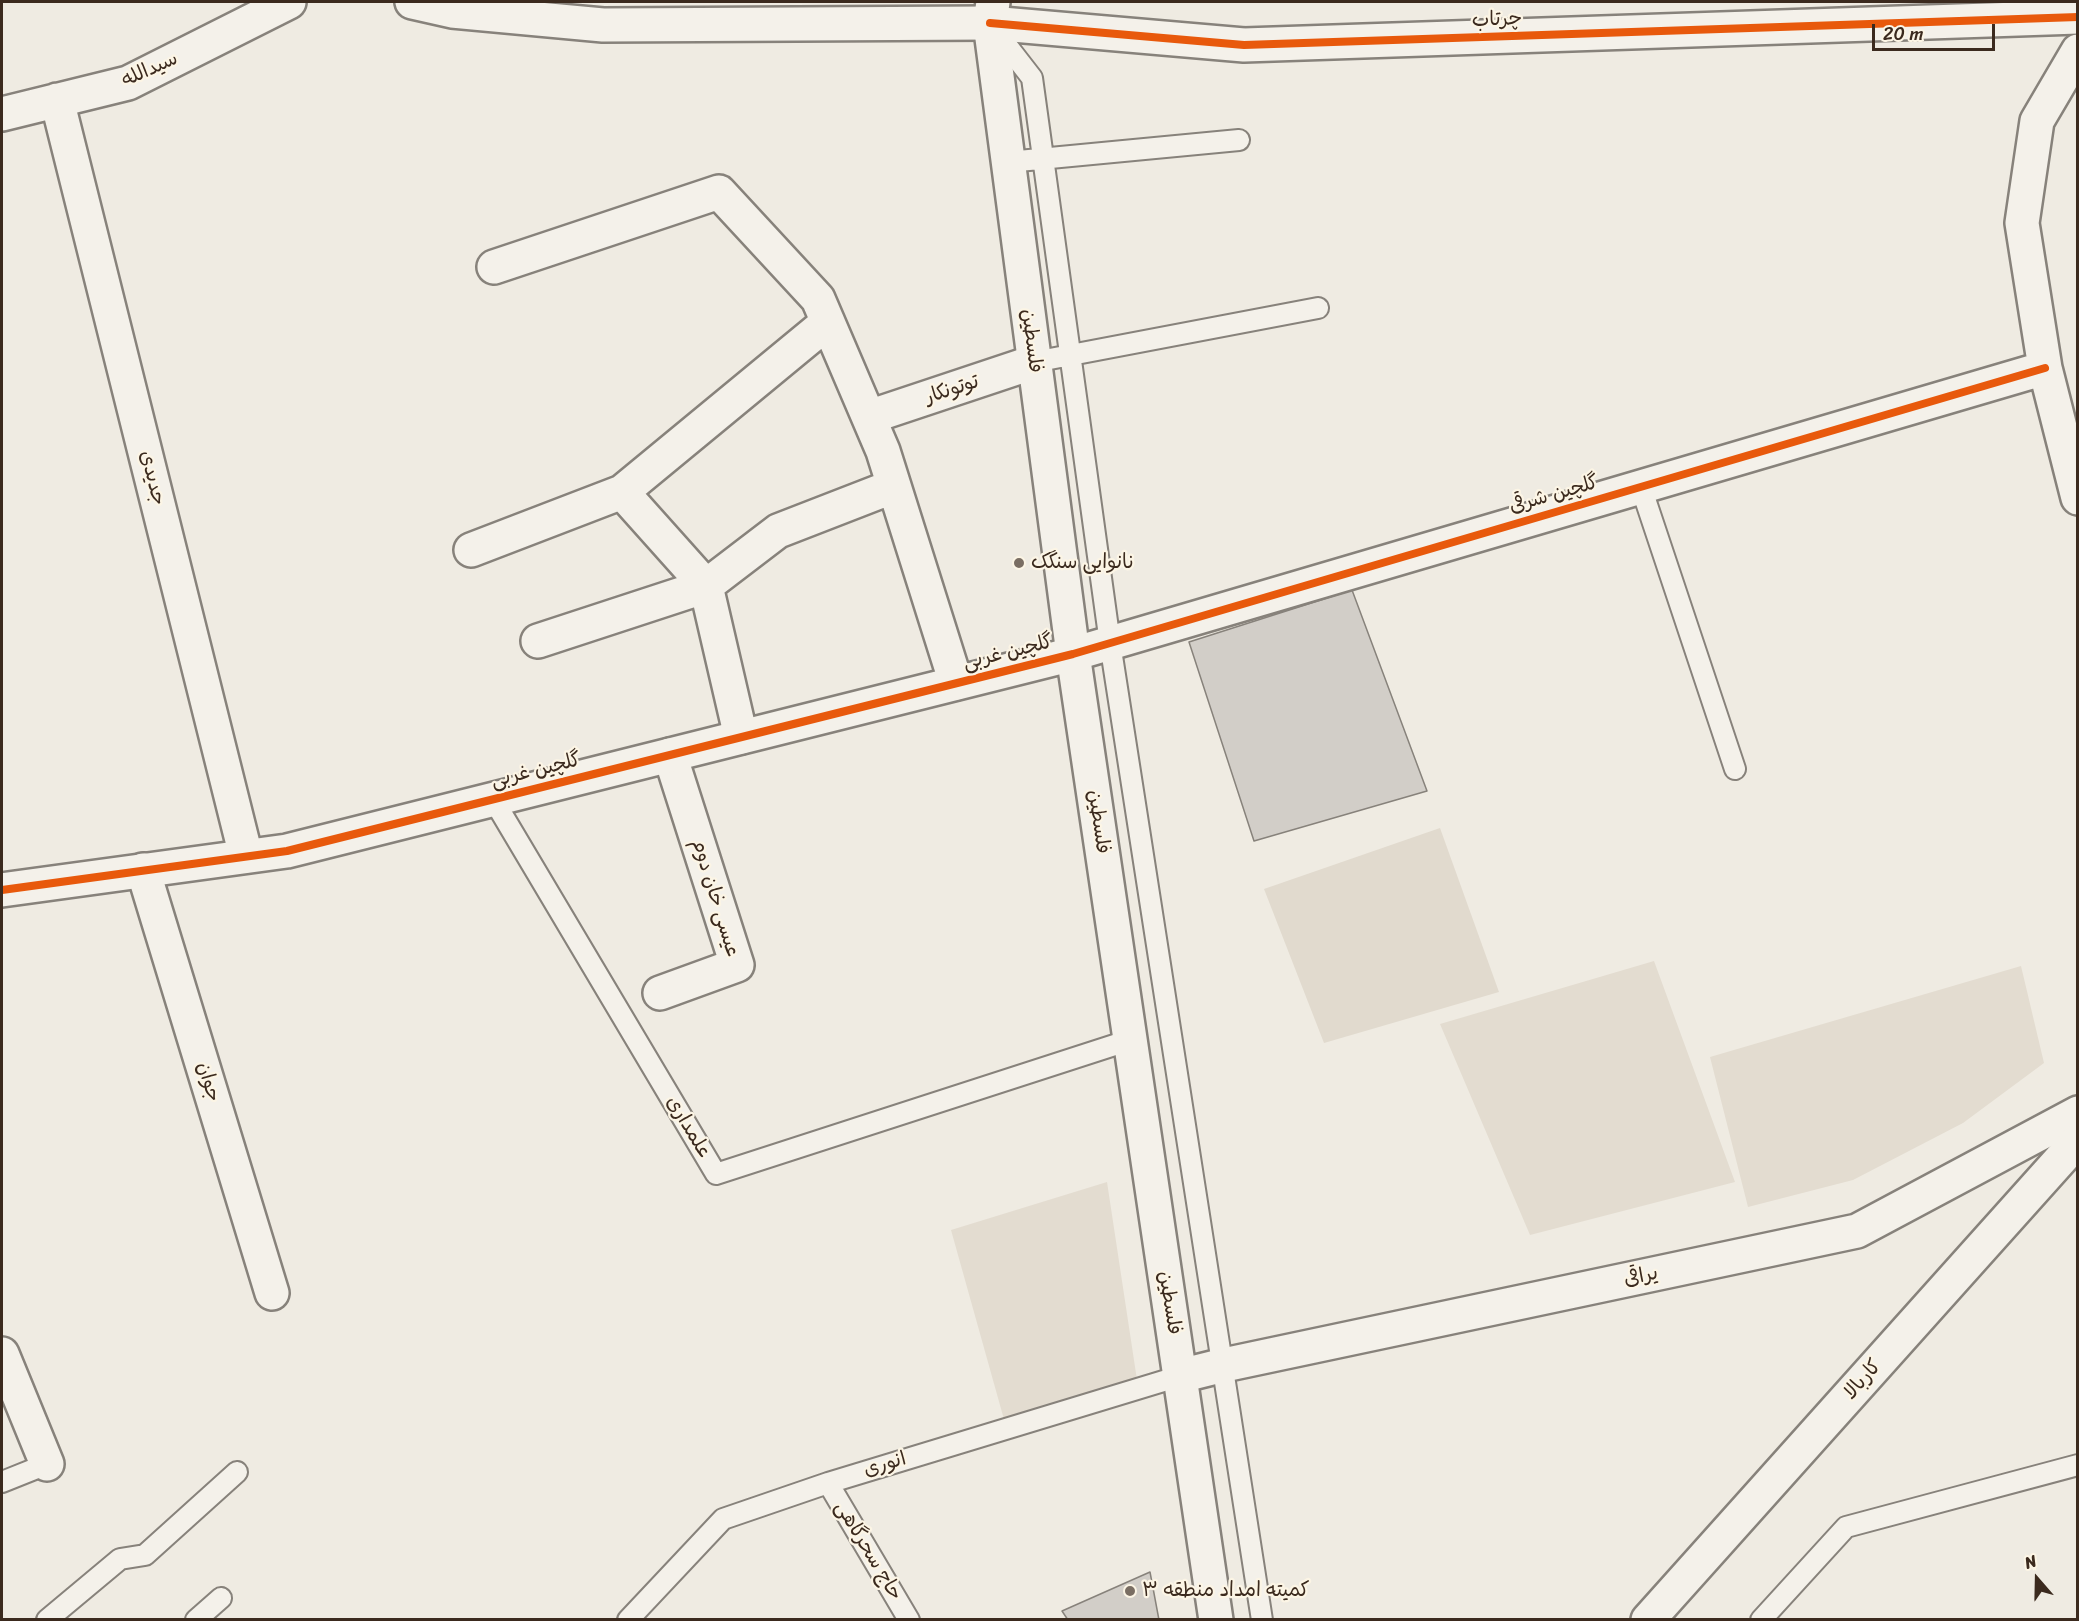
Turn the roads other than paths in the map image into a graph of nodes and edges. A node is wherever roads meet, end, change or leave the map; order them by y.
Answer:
1 (289, 2) edge
2 (412, 2) edge
3 (988, 9) edge
4 (2078, 17) edge
5 (2078, 51) edge
6 (57, 100) junction
7 (2, 114) edge
8 (1239, 140) dead end
9 (1043, 159) junction
10 (1008, 162) junction
11 (494, 267) dead end
12 (1318, 308) dead end
13 (828, 322) junction
14 (1070, 355) junction
15 (1034, 362) junction
16 (2045, 368) junction
17 (869, 417) junction
18 (894, 486) junction
19 (1641, 486) junction
20 (622, 492) junction
21 (2078, 498) edge
22 (471, 550) dead end
23 (706, 586) junction
24 (538, 641) dead end
25 (1110, 643) junction
26 (1073, 654) junction
27 (956, 683) junction
28 (741, 737) junction
29 (670, 754) junction
30 (1735, 769) dead end
31 (493, 799) junction
32 (246, 856) junction
33 (143, 870) junction
34 (2, 890) edge
35 (660, 993) dead end
36 (1130, 1040) junction
37 (2078, 1113) edge
38 (2078, 1140) edge
39 (272, 1293) dead end
40 (2, 1354) edge
41 (1224, 1365) junction
42 (1180, 1376) junction
43 (47, 1464) joint
44 (2078, 1465) edge
45 (237, 1472) dead end
46 (2, 1482) edge
47 (828, 1483) junction
48 (221, 1598) dead end
49 (47, 1620) edge
50 (195, 1620) edge
51 (628, 1620) edge
52 (909, 1620) edge
53 (1216, 1620) edge
54 (1262, 1620) edge
55 (1648, 1620) edge
56 (1761, 1620) edge

1 - 6 main road, سیدالله
2 - 3 main road, چرتاب
3 - 4 main road, چرتاب
3 - 9 lane
3 - 10 main road, فلسطین
5 - 16 main road
6 - 7 main road, سیدالله
6 - 32 main road, جدیدی
8 - 9 lane
9 - 10 lane
9 - 14 lane
10 - 15 main road, فلسطین
11 - 13 main road
12 - 14 lane
13 - 17 main road
13 - 20 main road
14 - 15 lane
14 - 25 lane
15 - 17 main road, توتونکار
15 - 26 main road, فلسطین
16 - 19 main road, گلچین شرقی
16 - 21 main road
17 - 18 main road
18 - 23 main road
18 - 27 main road
19 - 25 main road, گلچین شرقی
19 - 30 lane
20 - 22 main road
20 - 23 main road
23 - 24 main road
23 - 28 main road
25 - 26 main road, گلچین شرقی
25 - 41 lane
26 - 27 main road, گلچین غربی
26 - 36 main road, فلسطین
27 - 28 main road, گلچین غربی
28 - 29 main road, گلچین غربی
29 - 31 main road, گلچین غربی
29 - 35 main road, عیسی خان دوم
31 - 32 main road, گلچین غربی
31 - 36 lane, علمداری
32 - 33 main road, گلچین غربی
33 - 34 main road, گلچین غربی
33 - 39 main road, جوان
36 - 42 main road, فلسطین
37 - 41 main road, یراقی
38 - 55 main road, کاربالا
40 - 43 main road
41 - 42 main road, یراقی
41 - 54 lane
42 - 47 lane, انوری
42 - 53 main road, فلسطین
43 - 46 lane
44 - 56 lane
45 - 49 lane
47 - 51 lane, انوری
47 - 52 lane, حاج سحرگاهی
48 - 50 lane

